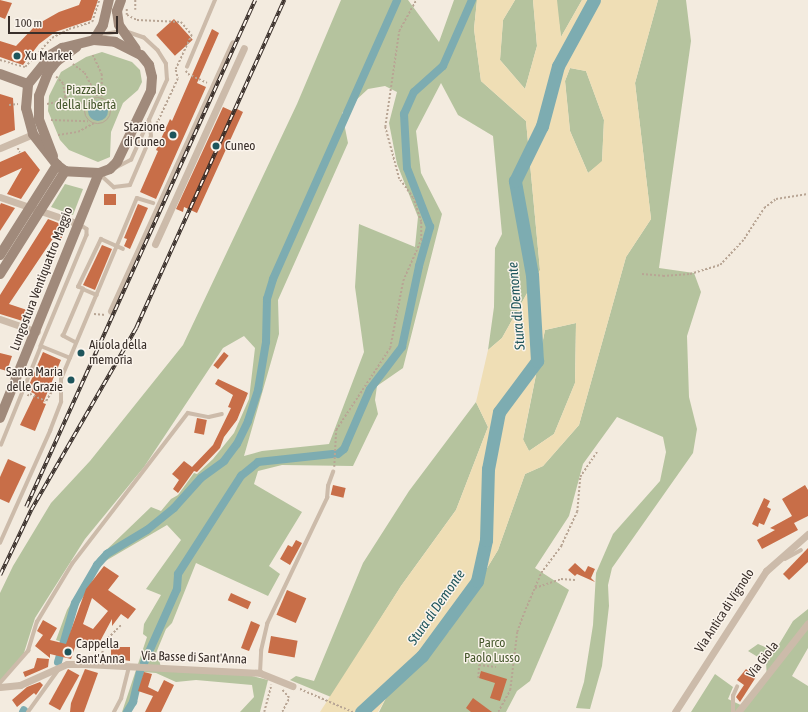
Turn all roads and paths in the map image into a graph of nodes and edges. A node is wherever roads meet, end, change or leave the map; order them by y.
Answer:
1 (99, 0) edge
2 (109, 0) edge
3 (135, 0) edge
4 (215, 0) edge
5 (416, 0) edge
6 (124, 3) edge
7 (135, 10) dead end
8 (122, 31) junction
9 (93, 39) junction
10 (233, 43) dead end
11 (244, 48) dead end
12 (93, 54) dead end
13 (141, 55) junction
14 (0, 60) edge
15 (73, 64) dead end
16 (187, 67) dead end
17 (0, 74) edge
18 (28, 84) junction
19 (66, 97) dead end
20 (97, 97) junction
21 (102, 99) junction
22 (86, 106) junction
23 (52, 120) dead end
24 (149, 120) junction
25 (88, 121) junction
26 (94, 123) junction
27 (151, 130) junction
28 (33, 134) junction
29 (58, 135) dead end
30 (0, 148) edge
31 (61, 168) junction
32 (110, 169) junction
33 (99, 172) junction
34 (808, 194) edge
35 (0, 196) edge
36 (153, 203) dead end
37 (30, 208) junction
38 (42, 209) junction
39 (78, 224) junction
40 (155, 244) dead end
41 (118, 246) junction
42 (123, 249) dead end
43 (0, 255) edge
44 (0, 274) edge
45 (642, 274) dead end
46 (84, 289) junction
47 (97, 295) junction
48 (111, 311) joint
49 (89, 314) junction
50 (0, 319) edge
51 (37, 332) junction
52 (76, 343) junction
53 (41, 346) junction
54 (70, 358) junction
55 (61, 379) junction
56 (25, 396) dead end
57 (222, 414) dead end
58 (0, 418) edge
59 (1, 445) edge
60 (597, 452) dead end
61 (332, 472) joint
62 (808, 534) edge
63 (0, 543) edge
64 (801, 550) dead end
65 (763, 576) junction
66 (575, 580) dead end
67 (535, 588) junction
68 (808, 623) edge
69 (121, 625) dead end
70 (100, 658) dead end
71 (496, 667) dead end
72 (60, 668) junction
73 (129, 668) junction
74 (260, 673) junction
75 (272, 677) junction
76 (478, 678) dead end
77 (0, 683) edge
78 (0, 686) edge
79 (293, 686) joint
80 (737, 687) dead end
81 (281, 688) dead end
82 (28, 712) edge
83 (114, 712) edge
84 (264, 712) edge
85 (282, 712) edge
86 (353, 712) edge
87 (498, 712) edge
88 (675, 712) edge
89 (733, 712) edge
90 (738, 712) edge

1 - 14 path
2 - 9 main road
3 - 7 path
4 - 16 lane
5 - 61 path
6 - 8 main road
6 - 27 path
8 - 9 lane
8 - 13 main road
8 - 24 lane
9 - 13 main road
9 - 18 main road
9 - 31 main road
10 - 48 street
11 - 40 street
12 - 21 path
13 - 32 main road
15 - 20 path
17 - 18 main road
18 - 28 main road
19 - 22 path
20 - 21 path
20 - 22 path
21 - 26 path
22 - 25 path
23 - 25 path
24 - 27 lane
24 - 32 lane
25 - 26 path
26 - 29 path
27 - 33 lane
28 - 30 street
28 - 31 main road
31 - 33 main road
31 - 37 main road
31 - 38 main road
32 - 33 main road
33 - 39 main road, Lungostura Ventiquattro Maggio
34 - 45 path
35 - 37 street
36 - 41 lane
37 - 38 street
37 - 43 main road
38 - 39 street
38 - 44 main road
39 - 51 main road, Lungostura Ventiquattro Maggio
39 - 53 lane
41 - 42 lane
41 - 46 lane
41 - 47 lane
46 - 47 lane
46 - 52 lane
47 - 49 lane
48 - 49 path
49 - 52 lane
50 - 51 street
51 - 58 main road, Lungostura Ventiquattro Maggio
52 - 54 lane
53 - 54 lane
53 - 59 lane
54 - 55 lane
55 - 56 path
55 - 63 lane
57 - 77 lane
60 - 67 path
61 - 74 lane
62 - 65 street, Via Antica di Vignolo
64 - 65 lane
65 - 88 street, Via Antica di Vignolo
66 - 67 path
67 - 87 path
68 - 90 street, Via Giola
69 - 70 path
71 - 76 path
72 - 73 street, Via Basse di Sant'Anna
72 - 78 street, Via Basse di Sant'Anna
72 - 82 lane
73 - 74 street, Via Basse di Sant'Anna
73 - 83 lane
74 - 75 street, Via Basse di Sant'Anna
75 - 79 street, Via Basse di Sant'Anna
75 - 84 path
79 - 86 path
80 - 89 lane
81 - 85 path

